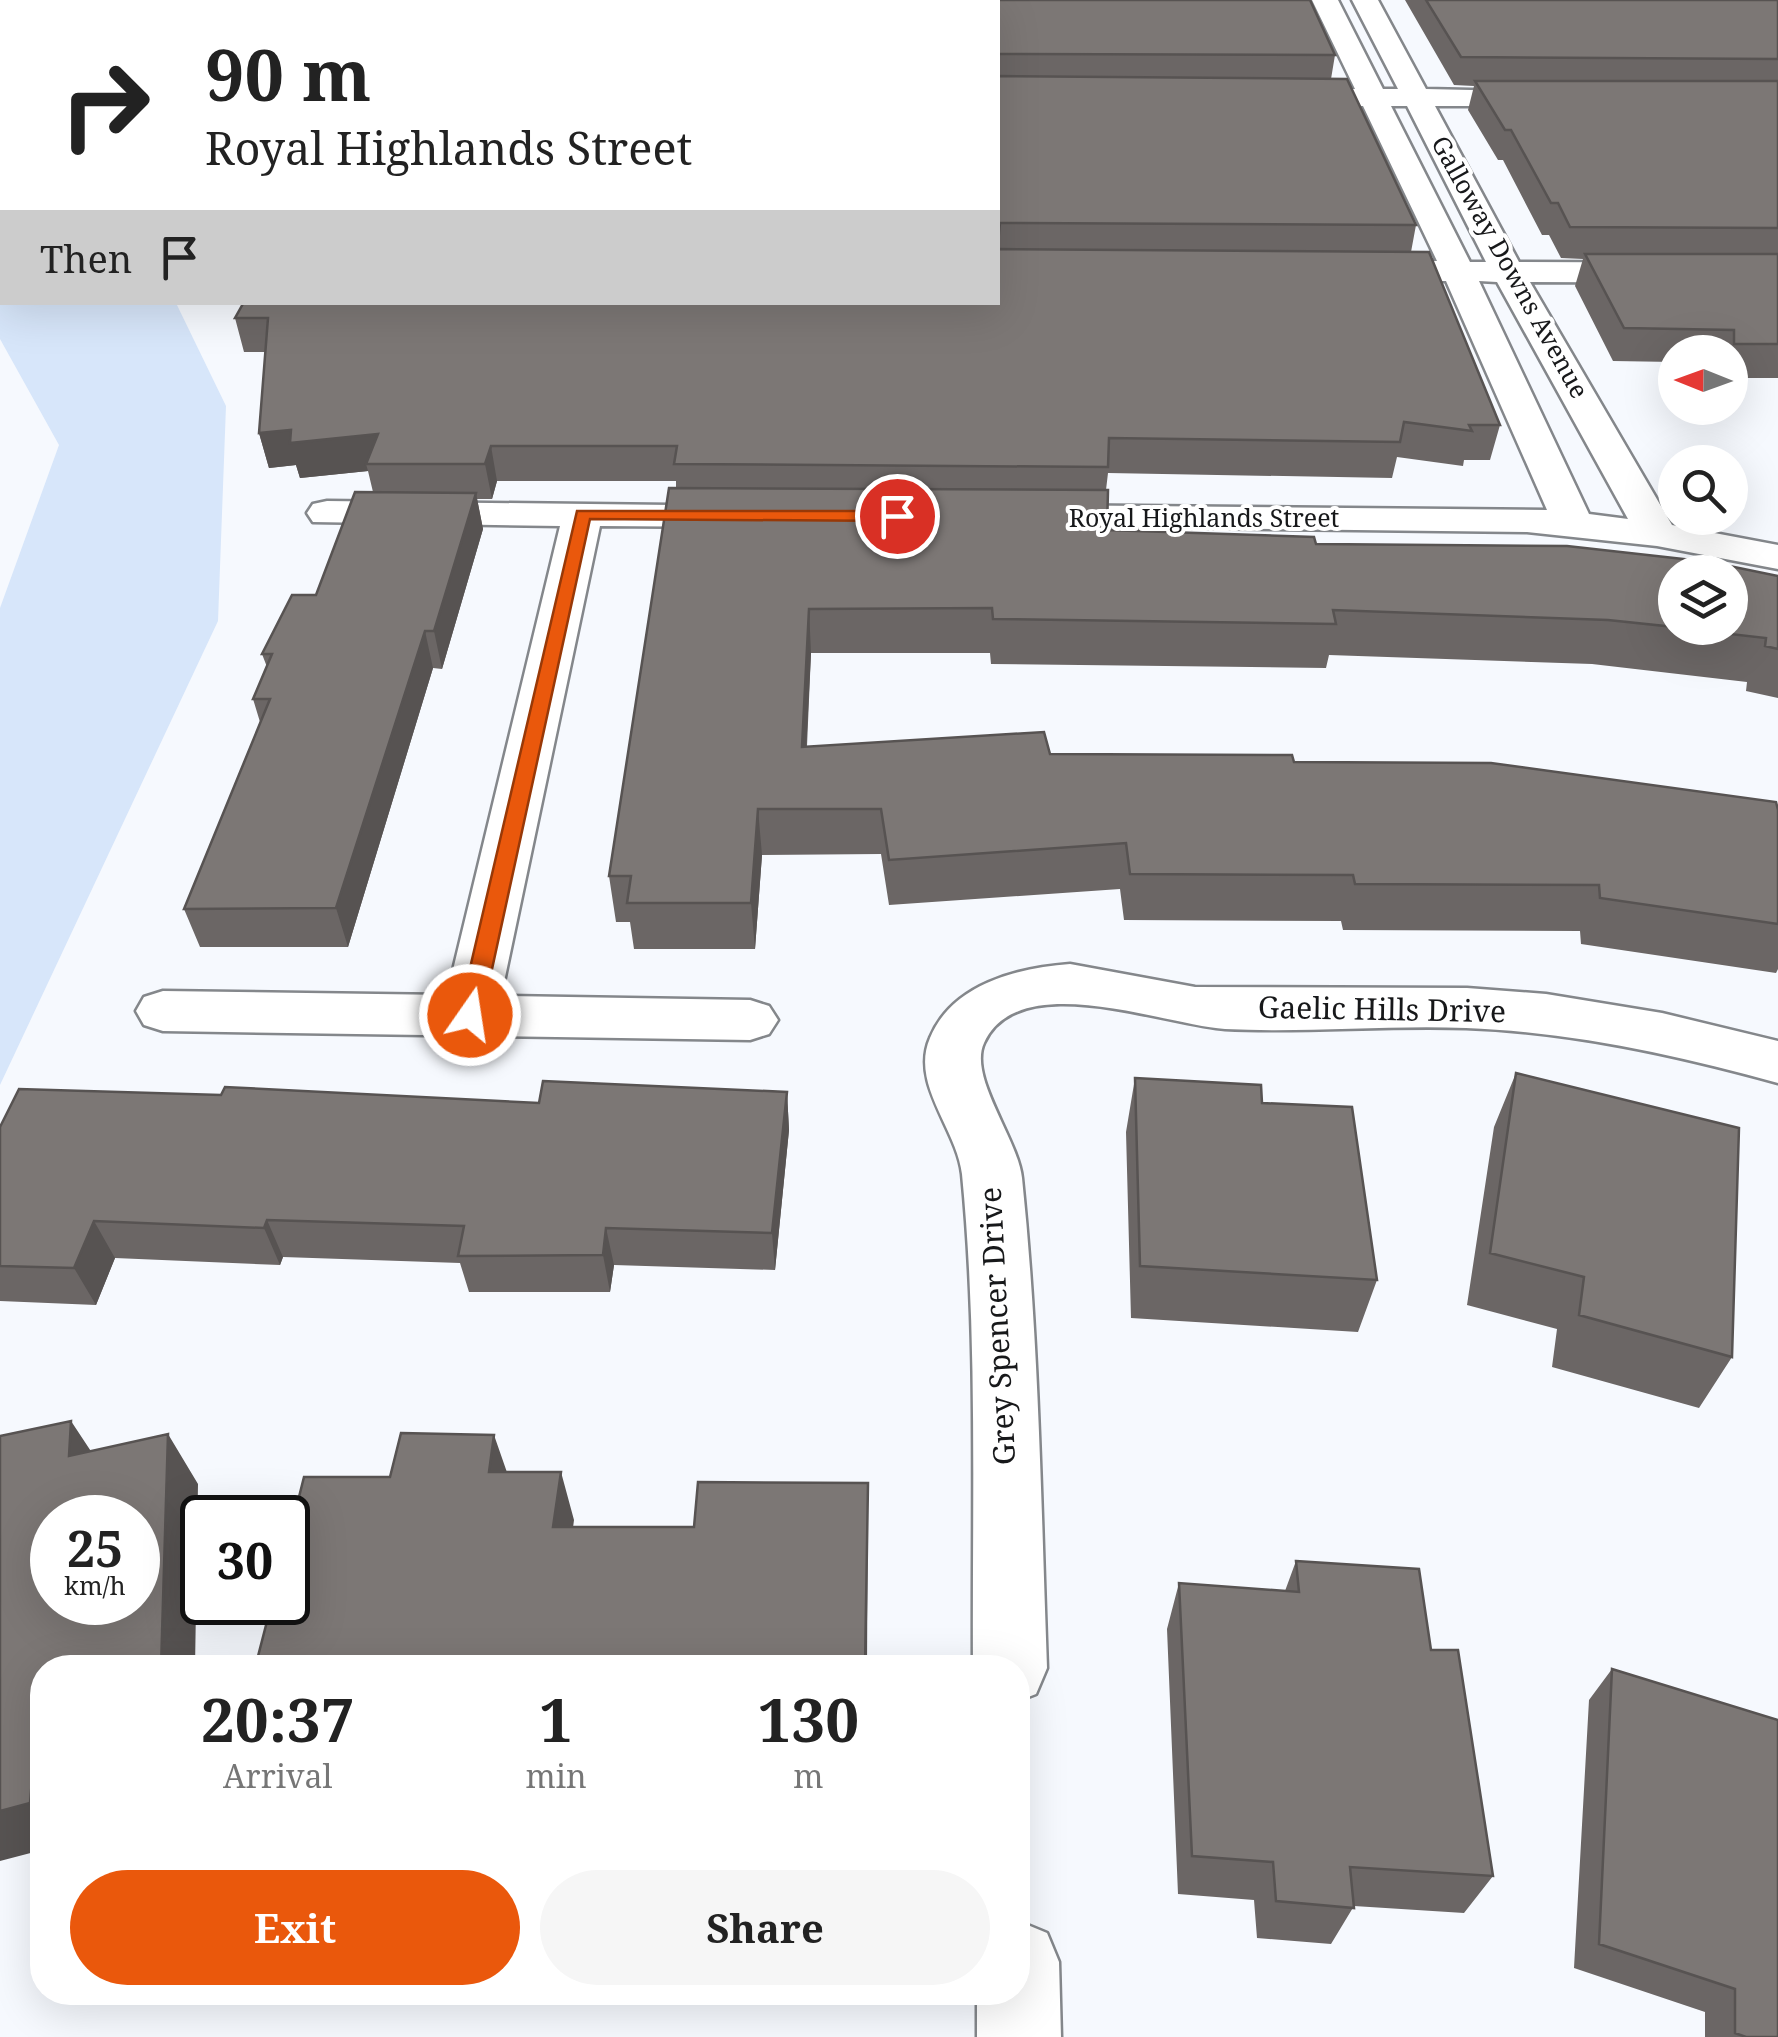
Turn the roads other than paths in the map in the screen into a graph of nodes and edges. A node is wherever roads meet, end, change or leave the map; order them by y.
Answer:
1 (1325, 0) edge
2 (1365, 0) edge
3 (1255, 97) edge
4 (1374, 97) junction
5 (1417, 98) junction
6 (1569, 98) edge
7 (1324, 271) edge
8 (1458, 272) junction
9 (1508, 272) junction
10 (1778, 273) edge
11 (327, 513) dead end
12 (583, 514) junction
13 (779, 515) edge
14 (995, 517) edge
15 (1572, 524) junction
16 (1657, 534) junction
17 (1778, 558) edge
18 (986, 1005) joint
19 (163, 1011) dead end
20 (470, 1015) junction
21 (750, 1020) dead end
22 (1778, 1062) edge
23 (1010, 1655) edge
24 (1019, 2005) edge
25 (1020, 2037) edge

1 - 4 street, Galloway Downs Avenue
2 - 5 street, Galloway Downs Avenue
3 - 4 street
4 - 5 street
4 - 8 street, Galloway Downs Avenue
5 - 6 street
5 - 9 street, Galloway Downs Avenue
7 - 8 street
8 - 9 street
8 - 15 street, Galloway Downs Avenue
9 - 10 street
9 - 16 street, Galloway Downs Avenue
11 - 12 street
12 - 13 street
12 - 20 street
14 - 15 street, Royal Highlands Street
15 - 16 street, Royal Highlands Street
16 - 17 street, Royal Highlands Street
18 - 22 street, Gaelic Hills Drive
18 - 23 street, Grey Spencer Drive
19 - 20 street
20 - 21 street
24 - 25 street

